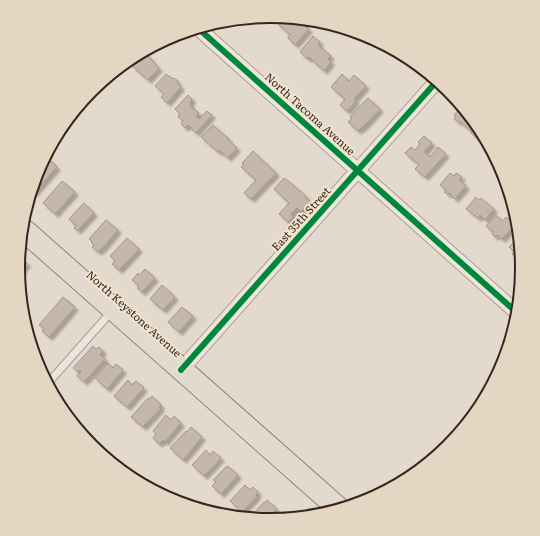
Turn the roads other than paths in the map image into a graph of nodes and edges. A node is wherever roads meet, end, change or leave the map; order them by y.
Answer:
1 (203, 32) edge
2 (433, 85) edge
3 (358, 171) junction
4 (28, 233) edge
5 (512, 308) edge
6 (113, 309) junction
7 (181, 370) junction
8 (52, 379) edge
9 (334, 505) edge

1 - 3 street, North Tacoma Avenue
2 - 3 street, East 35th Street
3 - 5 street, North Tacoma Avenue
3 - 7 street, East 35th Street
4 - 6 main road, North Keystone Avenue
6 - 7 main road, North Keystone Avenue
6 - 8 lane
7 - 9 main road, North Keystone Avenue

